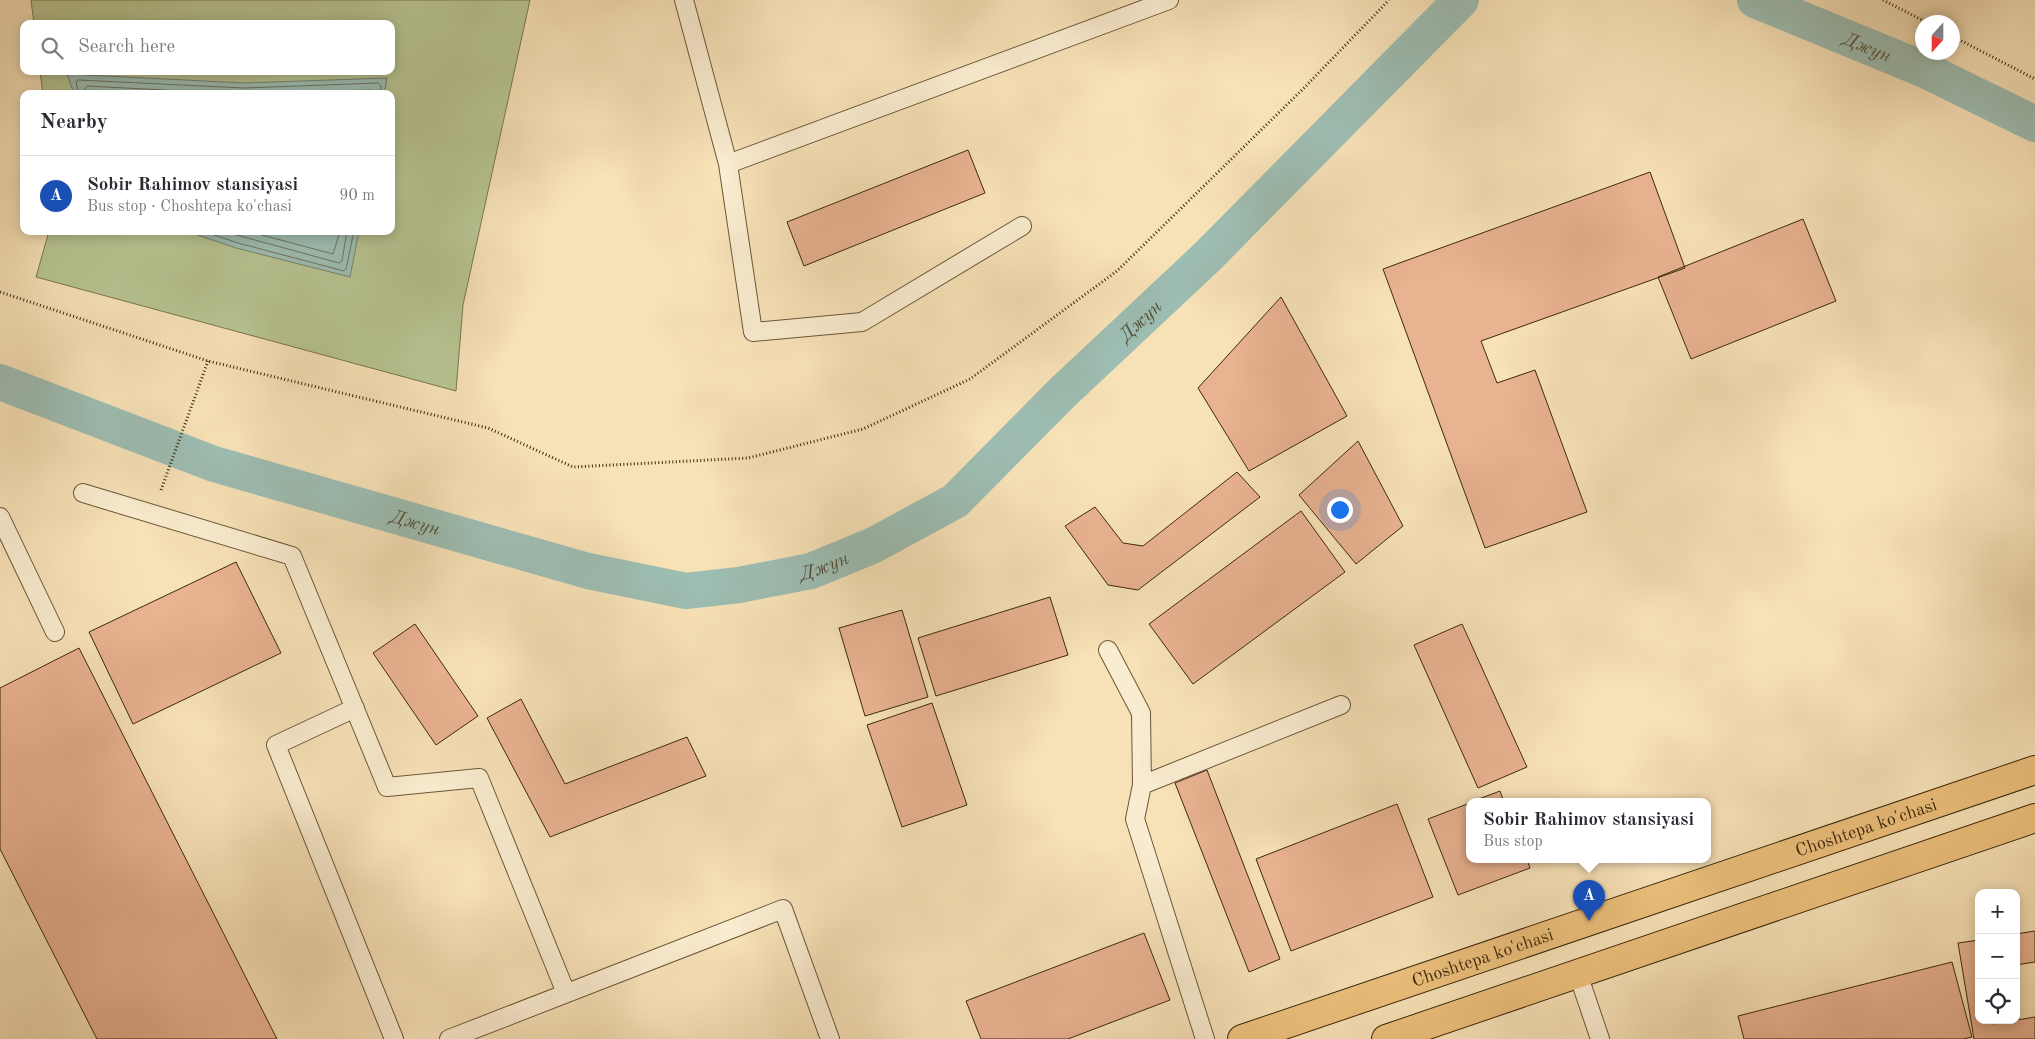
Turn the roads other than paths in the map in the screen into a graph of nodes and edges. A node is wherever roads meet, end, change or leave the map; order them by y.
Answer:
1 (684, 0) edge
2 (1169, 0) edge
3 (728, 164) junction
4 (1022, 226) dead end
5 (83, 493) dead end
6 (0, 517) edge
7 (54, 632) dead end
8 (1108, 650) dead end
9 (1341, 705) dead end
10 (355, 708) junction
11 (2035, 770) edge
12 (1142, 785) junction
13 (2035, 818) edge
14 (1578, 974) junction
15 (566, 993) junction
16 (394, 1039) edge
17 (449, 1039) edge
18 (830, 1039) edge
19 (1205, 1039) edge
20 (1242, 1039) edge
21 (1386, 1039) edge
22 (1600, 1039) edge

1 - 3 lane
2 - 3 lane
3 - 4 lane
5 - 10 lane
6 - 7 lane
8 - 12 lane
9 - 12 lane
10 - 15 lane
10 - 16 lane
11 - 20 main road, Choshtepa ko'chasi
12 - 19 lane
13 - 14 main road
14 - 21 main road
14 - 22 lane
15 - 17 lane
15 - 18 lane

